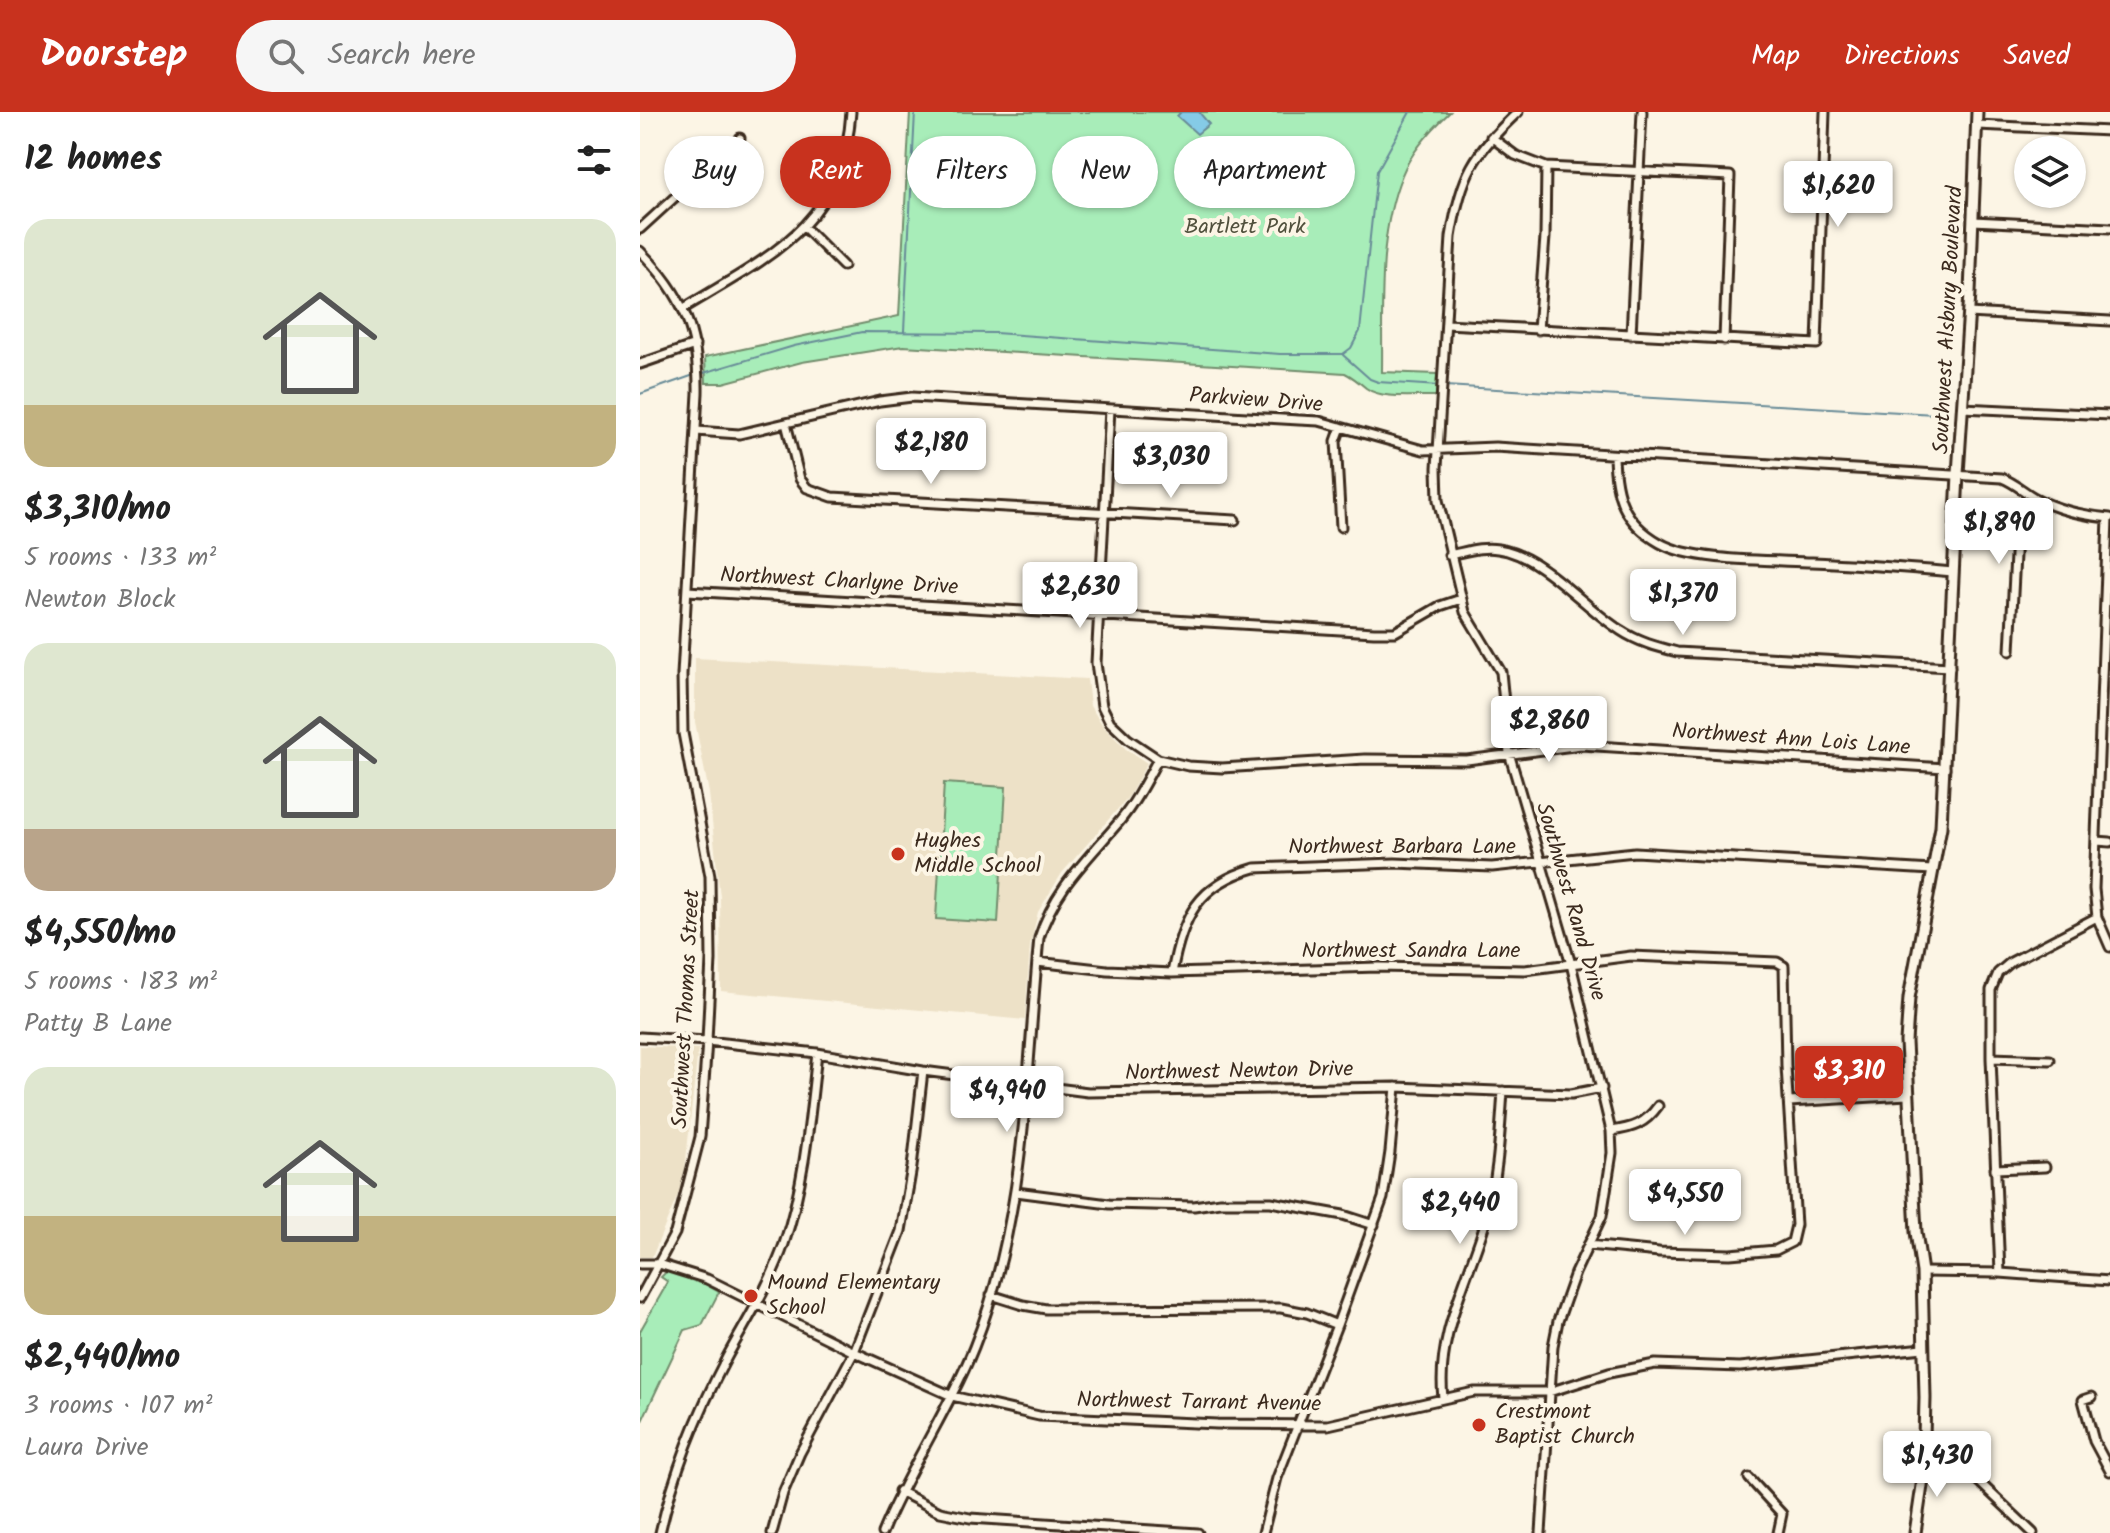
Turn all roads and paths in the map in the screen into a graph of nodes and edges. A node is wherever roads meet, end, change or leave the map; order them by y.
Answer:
1 (851, 112) edge
2 (1518, 112) edge
3 (1642, 112) edge
4 (1825, 112) edge
5 (1977, 112) edge
6 (1977, 125) junction
7 (2110, 131) edge
8 (1491, 137) junction
9 (1546, 167) junction
10 (1640, 174) junction
11 (664, 207) edge
12 (1973, 221) junction
13 (804, 227) junction
14 (2110, 228) edge
15 (640, 229) edge
16 (640, 251) edge
17 (843, 266) dead end
18 (684, 308) junction
19 (1969, 313) junction
20 (2110, 321) edge
21 (1446, 324) junction
22 (1538, 330) junction
23 (1631, 335) junction
24 (1724, 340) junction
25 (695, 345) junction
26 (640, 364) edge
27 (1962, 408) junction
28 (1110, 409) junction
29 (2110, 415) edge
30 (786, 423) junction
31 (1341, 427) junction
32 (696, 431) junction
33 (1438, 450) junction
34 (1614, 456) junction
35 (1958, 474) junction
36 (2032, 497) junction
37 (1104, 512) junction
38 (2109, 518) edge
39 (1235, 520) dead end
40 (1341, 527) dead end
41 (1449, 555) junction
42 (1953, 572) junction
43 (687, 591) junction
44 (1461, 599) junction
45 (1098, 616) junction
46 (2010, 651) dead end
47 (1950, 667) junction
48 (1509, 753) junction
49 (1158, 759) junction
50 (1945, 768) junction
51 (2097, 841) junction
52 (2110, 842) edge
53 (1543, 863) junction
54 (1932, 870) junction
55 (2097, 917) junction
56 (2110, 947) edge
57 (1037, 962) junction
58 (1571, 964) junction
59 (1172, 973) junction
60 (640, 1037) edge
61 (707, 1041) junction
62 (817, 1053) junction
63 (1991, 1058) junction
64 (2050, 1060) dead end
65 (923, 1071) junction
66 (1027, 1085) junction
67 (1396, 1087) junction
68 (1602, 1088) junction
69 (1503, 1091) junction
70 (1907, 1095) junction
71 (1789, 1102) junction
72 (1658, 1106) dead end
73 (1611, 1131) junction
74 (2045, 1167) dead end
75 (1995, 1169) junction
76 (1016, 1192) junction
77 (1374, 1225) junction
78 (1588, 1245) junction
79 (640, 1264) edge
80 (659, 1264) junction
81 (1922, 1272) junction
82 (2000, 1273) junction
83 (2110, 1281) edge
84 (991, 1295) junction
85 (640, 1298) edge
86 (758, 1304) junction
87 (1337, 1325) junction
88 (1923, 1348) junction
89 (854, 1352) junction
90 (1549, 1392) junction
91 (952, 1396) junction
92 (2092, 1397) dead end
93 (1443, 1398) junction
94 (1297, 1425) junction
95 (1924, 1455) junction
96 (2110, 1471) edge
97 (1749, 1478) dead end
98 (899, 1491) junction
99 (660, 1533) edge
100 (772, 1533) edge
101 (882, 1533) edge
102 (1198, 1533) edge
103 (1263, 1533) edge
104 (1541, 1533) edge
105 (1778, 1533) edge
106 (1915, 1533) edge
107 (2033, 1533) edge

1 - 13 street
2 - 8 street, Southwest Rand Drive
3 - 10 street
4 - 24 street
5 - 6 main road, Southwest Alsbury Boulevard
6 - 7 street
6 - 12 main road, Southwest Alsbury Boulevard
8 - 9 street
8 - 21 street, Southwest Rand Drive
9 - 10 street
9 - 22 street
10 - 23 street
10 - 24 street
11 - 15 street
12 - 14 street
12 - 19 main road, Southwest Alsbury Boulevard
13 - 17 street
13 - 18 street
16 - 18 street, Southwest Thomas Street
18 - 25 street, Southwest Thomas Street
19 - 20 street
19 - 27 main road, Southwest Alsbury Boulevard
21 - 22 street
21 - 33 street, Southwest Rand Drive
22 - 23 street
23 - 24 street
25 - 26 street
25 - 32 street, Southwest Thomas Street
27 - 29 street
27 - 35 main road, Southwest Alsbury Boulevard
28 - 30 street, Parkview Drive
28 - 31 street, Parkview Drive
28 - 37 street
30 - 32 street, Parkview Drive
30 - 37 street
31 - 33 street, Parkview Drive
31 - 40 street
32 - 43 street, Southwest Thomas Street
33 - 34 street, Parkview Drive
33 - 41 street, Southwest Rand Drive
34 - 35 street, Parkview Drive
34 - 42 street
35 - 36 street, Parkview Drive
35 - 42 main road, Southwest Alsbury Boulevard
36 - 38 street, Parkview Drive
36 - 46 street
37 - 39 street
37 - 45 street
38 - 51 street
41 - 44 street, Southwest Rand Drive
41 - 47 street
42 - 47 main road, Southwest Alsbury Boulevard
43 - 45 street, Northwest Charlyne Drive
43 - 61 street, Southwest Thomas Street
44 - 45 street, Northwest Charlyne Drive
44 - 48 street, Southwest Rand Drive
45 - 49 street
47 - 50 main road, Southwest Alsbury Boulevard
48 - 49 street, Northwest Ann Lois Lane
48 - 50 street, Northwest Ann Lois Lane
48 - 53 street, Southwest Rand Drive
49 - 57 street
50 - 54 main road, Southwest Alsbury Boulevard
51 - 52 street
51 - 55 street
53 - 54 street, Northwest Barbara Lane
53 - 58 street, Southwest Rand Drive
53 - 59 street, Northwest Barbara Lane
54 - 70 main road, Southwest Alsbury Boulevard
55 - 56 street
55 - 63 street
57 - 59 street, Northwest Sandra Lane
57 - 66 street
58 - 59 street, Northwest Sandra Lane
58 - 68 street, Southwest Rand Drive
58 - 71 street, Northwest Sandra Lane
60 - 61 street, Northwest Newton Drive
61 - 62 street, Northwest Newton Drive
61 - 80 street, Southwest Thomas Street
62 - 65 street, Northwest Newton Drive
62 - 86 street
63 - 64 street
63 - 75 street
65 - 66 street, Northwest Newton Drive
65 - 89 street
66 - 67 street, Northwest Newton Drive
66 - 76 street
67 - 69 street, Northwest Newton Drive
67 - 77 street
68 - 69 street, Northwest Newton Drive
68 - 73 street, Southwest Rand Drive
69 - 93 street
70 - 71 street
70 - 81 main road, Southwest Alsbury Boulevard
71 - 78 street
72 - 73 street
73 - 78 street, Southwest Rand Drive
74 - 75 street
75 - 82 street
76 - 77 street
76 - 84 street
77 - 87 street
78 - 90 street, Southwest Rand Drive
79 - 80 street, Northwest Tarrant Avenue
80 - 85 street, Southwest Thomas Street
80 - 86 street, Northwest Tarrant Avenue
81 - 82 street
81 - 88 main road, Southwest Alsbury Boulevard
82 - 83 street
84 - 87 street
84 - 91 street
86 - 89 street, Northwest Tarrant Avenue
86 - 99 street
87 - 94 street
88 - 90 street, Northwest Tarrant Avenue
88 - 95 main road, Southwest Alsbury Boulevard
89 - 91 street, Northwest Tarrant Avenue
89 - 100 street
90 - 93 street, Northwest Tarrant Avenue
90 - 104 street, Southwest Rand Drive
91 - 94 street, Northwest Tarrant Avenue
91 - 98 street
92 - 96 street
93 - 94 street, Northwest Tarrant Avenue
94 - 103 street
95 - 106 main road, Southwest Alsbury Boulevard
95 - 107 street
97 - 105 street
98 - 101 street
98 - 102 street

